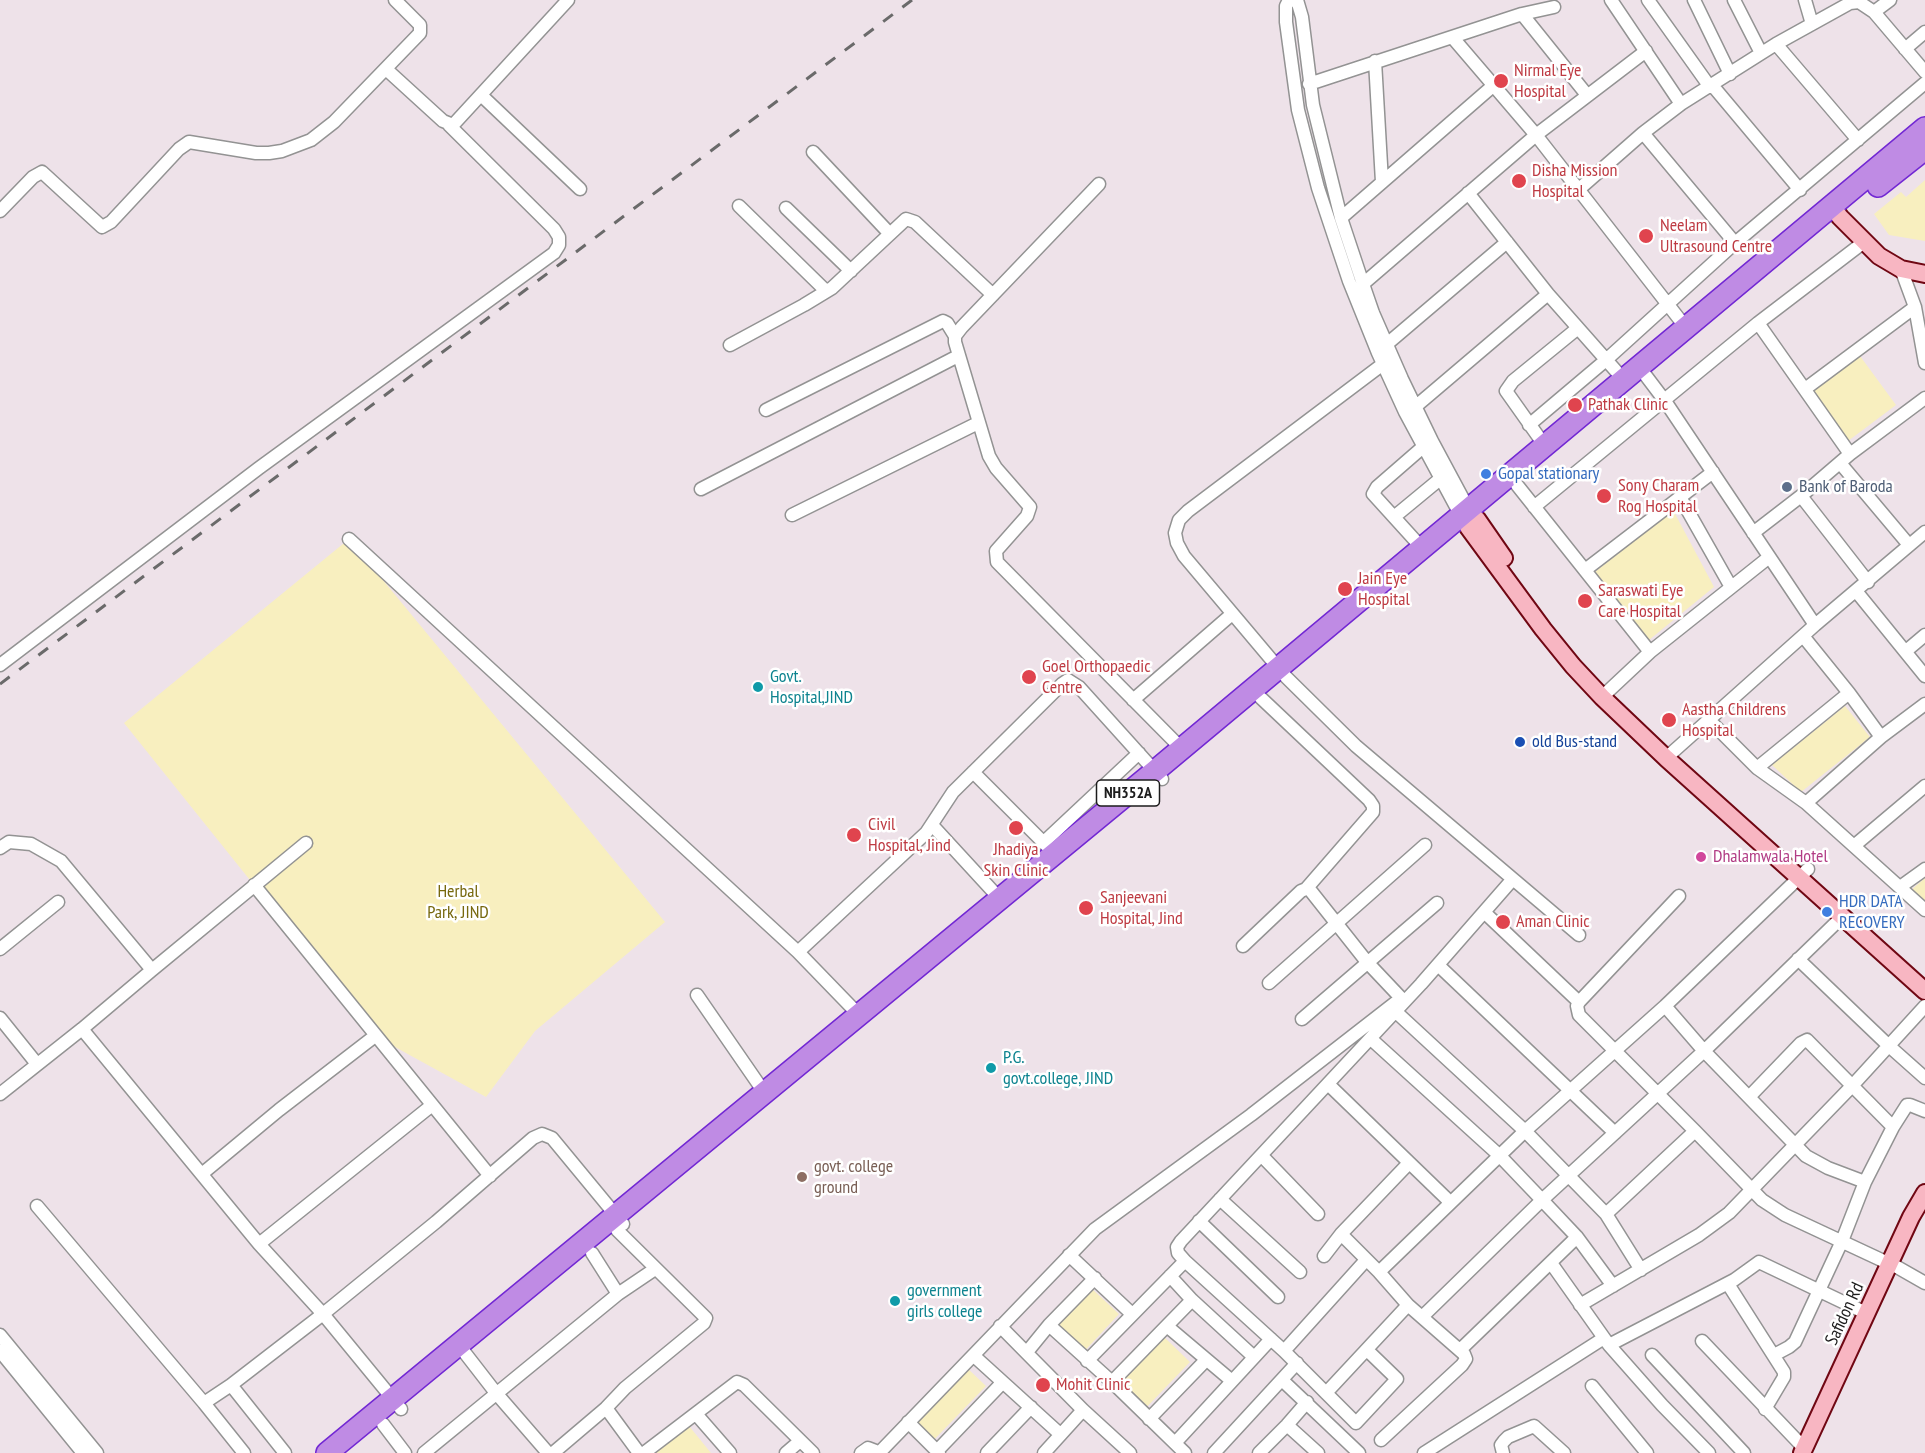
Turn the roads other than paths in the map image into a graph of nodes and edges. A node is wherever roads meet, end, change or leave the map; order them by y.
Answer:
1 (395, 0) edge
2 (568, 0) edge
3 (1289, 0) edge
4 (1297, 0) edge
5 (1611, 0) edge
6 (1647, 0) edge
7 (1694, 0) edge
8 (1734, 0) edge
9 (1805, 0) edge
10 (1890, 0) edge
11 (1849, 2) edge
12 (1554, 7) dead end
13 (1874, 12) junction
14 (1522, 14) junction
15 (1812, 24) junction
16 (1925, 32) edge
17 (1453, 38) junction
18 (1776, 44) junction
19 (1905, 49) junction
20 (1646, 51) junction
21 (1761, 54) junction
22 (1375, 61) junction
23 (386, 69) junction
24 (1925, 72) edge
25 (1730, 74) junction
26 (1925, 83) edge
27 (1309, 84) junction
28 (1494, 85) junction
29 (1711, 86) junction
30 (481, 95) junction
31 (1587, 95) junction
32 (1682, 104) junction
33 (449, 125) junction
34 (1925, 128) edge
35 (1643, 134) junction
36 (1536, 135) junction
37 (1858, 140) junction
38 (1925, 149) edge
39 (813, 152) dead end
40 (1329, 169) junction
41 (1314, 174) junction
42 (1382, 182) junction
43 (1099, 184) dead end
44 (580, 189) dead end
45 (1578, 190) junction
46 (1800, 190) junction
47 (1468, 193) junction
48 (739, 206) dead end
49 (786, 208) dead end
50 (0, 211) edge
51 (1836, 211) junction
52 (1341, 219) junction
53 (890, 234) junction
54 (1508, 242) junction
55 (1864, 242) junction
56 (1735, 243) junction
57 (1880, 256) junction
58 (1925, 262) edge
59 (1901, 269) junction
60 (851, 271) junction
61 (1925, 274) edge
62 (1363, 284) junction
63 (826, 291) junction
64 (1548, 294) junction
65 (993, 295) junction
66 (1669, 303) junction
67 (1916, 307) junction
68 (1758, 323) junction
69 (1578, 328) junction
70 (1687, 328) junction
71 (955, 336) junction
72 (1387, 344) junction
73 (730, 345) dead end
74 (958, 356) junction
75 (1606, 360) junction
76 (1925, 363) edge
77 (1383, 364) junction
78 (1637, 375) junction
79 (1805, 389) junction
80 (1925, 398) edge
81 (1665, 401) junction
82 (1410, 409) junction
83 (766, 410) dead end
84 (978, 423) junction
85 (1529, 425) junction
86 (1545, 446) junction
87 (1423, 447) junction
88 (1850, 454) junction
89 (1840, 463) junction
90 (1713, 472) junction
91 (1440, 479) junction
92 (1517, 486) junction
93 (701, 489) dead end
94 (1801, 496) junction
95 (1680, 497) junction
96 (1534, 507) junction
97 (792, 516) dead end
98 (1394, 517) junction
99 (1469, 518) junction
100 (1925, 532) edge
101 (1753, 533) junction
102 (349, 539) dead end
103 (1909, 544) junction
104 (1422, 548) junction
105 (1768, 558) junction
106 (1585, 570) junction
107 (1868, 582) junction
108 (1731, 587) junction
109 (1856, 591) junction
110 (1232, 614) junction
111 (1815, 625) junction
112 (1925, 634) edge
113 (1803, 636) junction
114 (1906, 651) junction
115 (1650, 652) junction
116 (0, 665) edge
117 (1282, 673) junction
118 (1925, 676) edge
119 (1606, 693) junction
120 (1849, 693) junction
121 (1261, 698) junction
122 (1133, 700) junction
123 (1925, 704) edge
124 (1708, 719) junction
125 (1881, 737) junction
126 (1182, 749) junction
127 (1140, 753) junction
128 (1670, 754) junction
129 (1756, 768) junction
130 (973, 772) junction
131 (1159, 775) junction
132 (1925, 786) edge
133 (1806, 803) junction
134 (932, 825) junction
135 (306, 843) dead end
136 (1425, 845) dead end
137 (1855, 845) junction
138 (0, 848) edge
139 (1049, 848) junction
140 (1925, 869) edge
141 (1804, 873) junction
142 (1512, 880) junction
143 (254, 885) junction
144 (1900, 887) junction
145 (1306, 889) junction
146 (1679, 896) dead end
147 (1000, 899) junction
148 (58, 902) dead end
149 (1437, 903) dead end
150 (1925, 910) edge
151 (1484, 912) junction
152 (1843, 916) junction
153 (1336, 924) junction
154 (1579, 936) dead end
155 (1244, 946) dead end
156 (0, 949) edge
157 (798, 952) junction
158 (1798, 959) junction
159 (1367, 962) junction
160 (1438, 965) junction
161 (152, 970) junction
162 (1925, 975) edge
163 (1269, 983) dead end
164 (1421, 984) junction
165 (1925, 991) edge
166 (697, 995) dead end
167 (1401, 998) junction
168 (1580, 1002) junction
169 (1665, 1006) junction
170 (1925, 1006) edge
171 (1395, 1011) junction
172 (859, 1015) junction
173 (0, 1018) edge
174 (1302, 1019) dead end
175 (82, 1029) junction
176 (375, 1036) junction
177 (1371, 1039) junction
178 (1889, 1046) junction
179 (1704, 1051) junction
180 (1614, 1052) junction
181 (37, 1064) junction
182 (1925, 1078) edge
183 (1328, 1084) junction
184 (1852, 1086) junction
185 (1572, 1090) junction
186 (764, 1092) junction
187 (1656, 1093) junction
188 (0, 1094) edge
189 (1749, 1097) junction
190 (431, 1106) junction
191 (1925, 1111) edge
192 (1893, 1127) junction
193 (1525, 1131) junction
194 (1695, 1131) junction
195 (1615, 1133) junction
196 (1795, 1144) junction
197 (1262, 1156) junction
198 (1500, 1156) junction
199 (1409, 1163) junction
200 (202, 1173) junction
201 (490, 1176) junction
202 (1569, 1176) junction
203 (1865, 1182) junction
204 (1752, 1191) junction
205 (1925, 1192) edge
206 (1220, 1199) junction
207 (1542, 1200) junction
208 (1925, 1200) edge
209 (1450, 1202) junction
210 (37, 1206) dead end
211 (1318, 1214) dead end
212 (1606, 1214) junction
213 (1199, 1221) junction
214 (619, 1223) junction
215 (1341, 1234) junction
216 (1577, 1237) junction
217 (1842, 1241) junction
218 (259, 1244) junction
219 (592, 1253) junction
220 (1069, 1255) junction
221 (1324, 1256) dead end
222 (1366, 1260) junction
223 (1185, 1261) junction
224 (1551, 1263) junction
225 (1893, 1265) junction
226 (655, 1269) junction
227 (1641, 1270) junction
228 (1300, 1272) dead end
229 (1379, 1272) junction
230 (1170, 1276) junction
231 (1095, 1278) junction
232 (1925, 1283) edge
233 (1728, 1284) junction
234 (1612, 1286) junction
235 (1818, 1290) junction
236 (618, 1294) junction
237 (1278, 1297) dead end
238 (1192, 1300) junction
239 (1408, 1305) junction
240 (1580, 1305) junction
241 (1866, 1313) junction
242 (323, 1314) junction
243 (1132, 1314) junction
244 (1422, 1317) junction
245 (1049, 1325) junction
246 (1000, 1326) junction
247 (1167, 1327) junction
248 (0, 1335) edge
249 (1270, 1339) junction
250 (1702, 1341) dead end
251 (1607, 1342) junction
252 (461, 1349) junction
253 (0, 1350) edge
254 (1367, 1350) junction
255 (1460, 1350) junction
256 (1284, 1351) junction
257 (1027, 1352) junction
258 (1652, 1355) dead end
259 (1774, 1355) junction
260 (974, 1356) junction
261 (1254, 1357) junction
262 (1206, 1360) junction
263 (1087, 1361) junction
264 (1297, 1363) junction
265 (1282, 1380) junction
266 (1232, 1381) junction
267 (1112, 1382) junction
268 (1002, 1383) junction
269 (231, 1385) junction
270 (1592, 1386) dead end
271 (496, 1393) junction
272 (1326, 1393) junction
273 (1307, 1402) junction
274 (204, 1403) junction
275 (396, 1404) junction
276 (1031, 1407) junction
277 (606, 1408) junction
278 (1765, 1409) junction
279 (1083, 1410) junction
280 (696, 1414) junction
281 (1149, 1419) junction
282 (908, 1422) junction
283 (383, 1424) junction
284 (1287, 1425) junction
285 (1060, 1434) junction
286 (1381, 1440) dead end
287 (800, 1441) junction
288 (1175, 1443) junction
289 (1265, 1451) edge
290 (1805, 1451) edge
291 (938, 1452) edge
292 (83, 1453) edge
293 (97, 1453) edge
294 (244, 1453) edge
295 (285, 1453) edge
296 (327, 1453) edge
297 (349, 1453) edge
298 (405, 1453) edge
299 (424, 1453) edge
300 (548, 1453) edge
301 (553, 1453) edge
302 (639, 1453) edge
303 (644, 1453) edge
304 (730, 1453) edge
305 (786, 1453) edge
306 (813, 1453) edge
307 (861, 1453) edge
308 (880, 1453) edge
309 (987, 1453) edge
310 (1044, 1453) edge
311 (1130, 1453) edge
312 (1185, 1453) edge
313 (1214, 1453) edge
314 (1318, 1453) edge
315 (1359, 1453) edge
316 (1424, 1453) edge
317 (1503, 1453) edge
318 (1564, 1453) edge
319 (1647, 1453) edge
320 (1709, 1453) edge
321 (1744, 1453) edge

1 - 23 street
2 - 30 street
3 - 41 street
4 - 27 street
5 - 20 street
6 - 29 street
7 - 25 street
8 - 21 street
9 - 15 street
10 - 13 street
11 - 13 street
11 - 15 street
12 - 14 street
13 - 19 street
14 - 17 street
14 - 31 street
15 - 18 street
16 - 19 street
17 - 22 street
17 - 28 street
18 - 21 street
18 - 37 street
19 - 24 street
20 - 31 street
20 - 32 street
21 - 25 street
22 - 27 street
22 - 42 street
23 - 33 street
23 - 50 street
25 - 29 street
26 - 37 street
27 - 40 street
28 - 36 street
28 - 42 street
29 - 32 street
29 - 46 street
30 - 33 street
30 - 44 street
31 - 36 street
32 - 35 street
33 - 116 street
34 - 51 highway, NH352A
35 - 45 street
35 - 56 street
36 - 45 street
36 - 47 street
37 - 46 street
38 - 51 highway, NH352A
39 - 53 street
40 - 41 street
40 - 52 street
41 - 77 street
42 - 52 street
43 - 65 street
45 - 66 street
46 - 56 street
47 - 54 street
47 - 62 street
48 - 63 street
49 - 60 street
51 - 55 street
51 - 70 highway, NH352A
51 - 78 highway, NH352A
52 - 62 street
53 - 60 street
53 - 65 street
54 - 64 street
54 - 72 street
55 - 57 street
55 - 68 street
56 - 66 street
57 - 58 street
57 - 59 street
59 - 61 street
59 - 67 street
60 - 63 street
62 - 72 street
63 - 73 street
64 - 69 street
64 - 82 street
65 - 71 street
66 - 70 street
66 - 75 street
67 - 76 street
67 - 79 street
68 - 79 street
68 - 81 street
69 - 75 street
69 - 85 street
70 - 78 highway, NH352A
71 - 74 street
71 - 83 street
72 - 82 street
74 - 84 street
74 - 93 street
75 - 78 street
75 - 85 street
77 - 82 street
77 - 110 street
78 - 81 street
78 - 86 highway, NH352A
78 - 92 highway, NH352A
79 - 88 street
80 - 88 street
81 - 90 street
81 - 96 street
82 - 87 street
82 - 99 street
84 - 97 street
84 - 122 street
85 - 86 street
86 - 99 highway, NH352A
87 - 91 street
87 - 98 street
88 - 89 street
89 - 94 street
89 - 103 street
90 - 95 street
90 - 101 street
91 - 98 street
91 - 99 street
92 - 96 street
92 - 99 highway, NH352A
94 - 101 street
94 - 107 street
95 - 106 street
95 - 108 street
96 - 106 street
98 - 104 street
99 - 104 highway, NH352A
99 - 117 highway, NH352A
99 - 119 street
100 - 103 street
101 - 105 street
102 - 157 street
103 - 107 street
104 - 117 highway, NH352A
105 - 108 street
105 - 111 street
106 - 115 street
107 - 109 street
108 - 115 street
109 - 111 street
109 - 114 street
110 - 117 street
110 - 122 street
111 - 113 street
112 - 114 street
113 - 120 street
113 - 124 street
114 - 118 street
115 - 119 street
117 - 121 highway, NH352A
117 - 126 highway, NH352A
117 - 142 street
119 - 128 street
120 - 125 street
120 - 129 street
121 - 131 highway, NH352A
121 - 145 street
122 - 126 street
123 - 125 street
124 - 128 street
124 - 129 street
125 - 133 street
126 - 131 highway, NH352A
127 - 130 street
127 - 131 street
127 - 139 street
128 - 141 street
129 - 133 street
130 - 134 street
130 - 139 street
131 - 139 highway, NH352A
131 - 214 highway, NH352A
132 - 137 street
133 - 137 street
134 - 147 street
134 - 157 street
135 - 143 street
136 - 153 street
137 - 144 street
138 - 161 street
139 - 147 highway, NH352A
140 - 144 street
141 - 152 street
141 - 162 street
141 - 169 street
142 - 151 street
142 - 154 street
143 - 161 street
143 - 176 street
144 - 150 street
145 - 153 street
145 - 155 street
146 - 168 street
147 - 172 highway, NH352A
148 - 156 street
149 - 159 street
151 - 160 street
151 - 168 street
152 - 158 street
152 - 165 street
153 - 159 street
153 - 163 street
157 - 172 street
158 - 178 street
158 - 179 street
159 - 167 street
159 - 174 street
160 - 164 street
160 - 185 street
161 - 175 street
164 - 167 street
164 - 171 street
166 - 186 street
167 - 220 street
168 - 180 street
169 - 179 street
169 - 180 street
170 - 178 street
171 - 177 street
171 - 193 street
172 - 186 highway, NH352A
173 - 181 street
175 - 181 street
175 - 200 street
176 - 190 street
176 - 200 street
177 - 183 street
177 - 198 street
178 - 182 street
178 - 184 street
179 - 187 street
179 - 189 street
180 - 185 street
180 - 187 street
181 - 188 street
183 - 197 street
183 - 199 street
184 - 189 street
184 - 192 street
184 - 196 street
185 - 193 street
185 - 195 street
186 - 214 highway, NH352A
187 - 194 street
187 - 195 street
189 - 196 street
190 - 201 street
190 - 218 street
191 - 192 street
192 - 203 street
193 - 198 street
193 - 202 street
194 - 204 street
194 - 212 street
195 - 202 street
196 - 203 street
196 - 204 street
197 - 206 street
197 - 211 street
198 - 207 street
198 - 209 street
199 - 209 street
199 - 215 street
200 - 218 street
201 - 214 street
201 - 242 street
202 - 207 street
202 - 212 street
203 - 217 street
204 - 217 street
204 - 227 street
205 - 225 street, Safidon Rd
206 - 213 street
206 - 228 street
207 - 216 street
207 - 244 street
208 - 225 street, Safidon Rd
209 - 229 street
210 - 274 street
212 - 227 street
213 - 223 street
213 - 237 street
214 - 219 highway, NH352A
214 - 226 street
214 - 252 highway, NH352A
215 - 221 street
215 - 222 street
216 - 224 street
216 - 234 street
217 - 225 street
217 - 235 street
218 - 242 street
219 - 236 street
219 - 252 highway, NH352A
220 - 231 street
220 - 246 street
222 - 229 street
222 - 256 street
223 - 230 street
223 - 249 street
224 - 240 street
224 - 255 street
225 - 232 street
225 - 241 street, Safidon Rd
225 - 290 street, Safidon Rd
226 - 236 street
226 - 277 street
227 - 234 street
229 - 239 street
230 - 238 street
230 - 243 street
231 - 243 street
231 - 245 street
233 - 235 street
233 - 251 street
233 - 259 street
234 - 240 street
235 - 241 street
235 - 259 street
236 - 271 street
238 - 247 street
238 - 261 street
239 - 244 street
239 - 254 street
240 - 251 street
241 - 290 street, Safidon Rd
242 - 269 street
242 - 275 street
243 - 263 street
244 - 255 street
245 - 257 street
245 - 263 street
246 - 257 street
246 - 260 street
247 - 262 street
247 - 267 street
248 - 293 street
249 - 256 street
249 - 261 street
250 - 278 street
251 - 316 street
251 - 320 street
252 - 271 street
252 - 275 highway, NH352A
253 - 292 street
254 - 272 street
254 - 272 street
255 - 286 street
256 - 264 street
257 - 279 street
258 - 321 street
259 - 278 street
260 - 268 street
260 - 282 street
261 - 266 street
262 - 266 street
262 - 281 street
263 - 267 street
264 - 265 street
264 - 272 street
265 - 273 street
265 - 313 street
266 - 288 street
267 - 281 street
268 - 276 street
268 - 291 street
269 - 274 street
269 - 295 street
270 - 319 street
271 - 299 street
271 - 300 street
273 - 284 street
273 - 315 street
274 - 294 street
275 - 283 highway, NH352A
275 - 296 highway, NH352A
276 - 285 street
276 - 309 street
277 - 301 street
277 - 302 street
278 - 290 street
279 - 285 street
279 - 311 street
280 - 287 street
280 - 303 street
280 - 304 street
281 - 288 street
282 - 291 street
282 - 308 street
283 - 297 highway, NH352A
283 - 298 street
284 - 289 street
284 - 314 street
285 - 310 street
287 - 305 street
287 - 306 street
288 - 312 street
307 - 308 street
317 - 318 street

